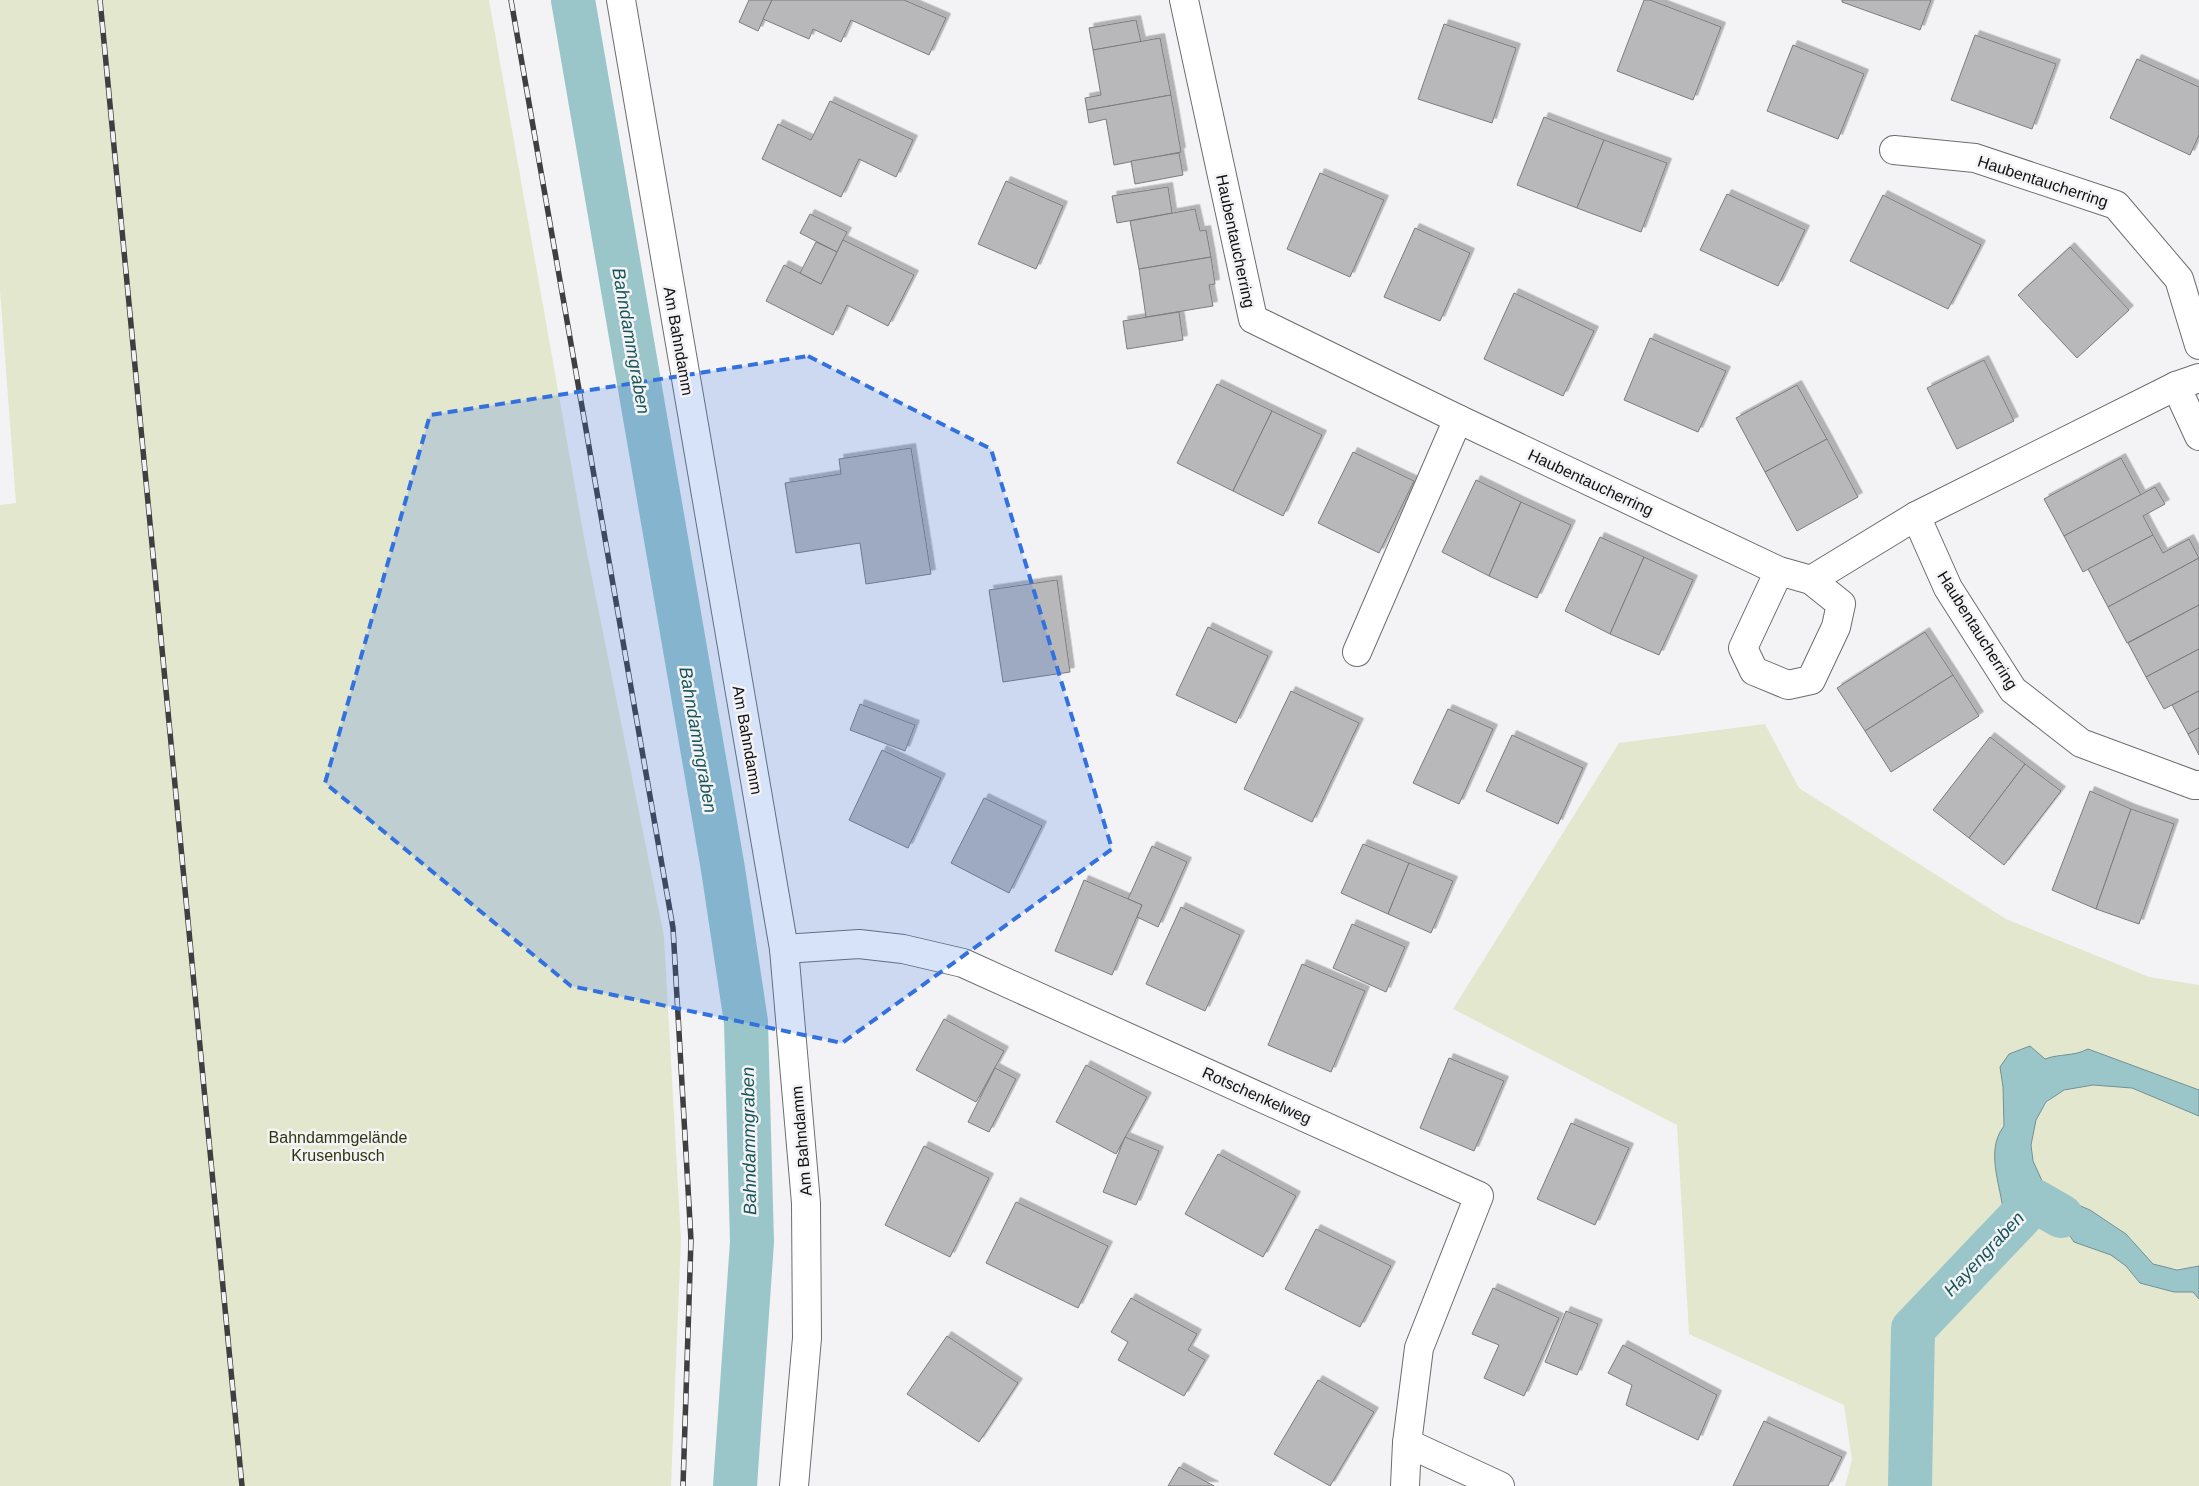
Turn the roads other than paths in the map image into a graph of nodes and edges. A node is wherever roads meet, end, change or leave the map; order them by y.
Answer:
1 (621, 0) edge
2 (1184, 0) edge
3 (1894, 150) dead end
4 (2199, 345) edge
5 (2188, 382) edge
6 (1458, 419) junction
7 (2199, 436) edge
8 (1916, 516) junction
9 (1779, 571) junction
10 (1811, 580) junction
11 (1357, 652) dead end
12 (2199, 785) edge
13 (784, 949) junction
14 (1407, 1442) junction
15 (794, 1486) edge
16 (1405, 1486) edge
17 (1500, 1486) edge

1 - 13 street, Am Bahndamm
2 - 6 street, Haubentaucherring
3 - 4 street, Haubentaucherring
5 - 7 street
5 - 8 street
6 - 9 street, Haubentaucherring
6 - 11 street
8 - 10 street
8 - 12 street, Haubentaucherring
9 - 10 street, Haubentaucherring
9 - 10 street, Haubentaucherring
13 - 14 street, Rotschenkelweg
13 - 15 street, Am Bahndamm
14 - 16 street, Rotschenkelweg
14 - 17 street

